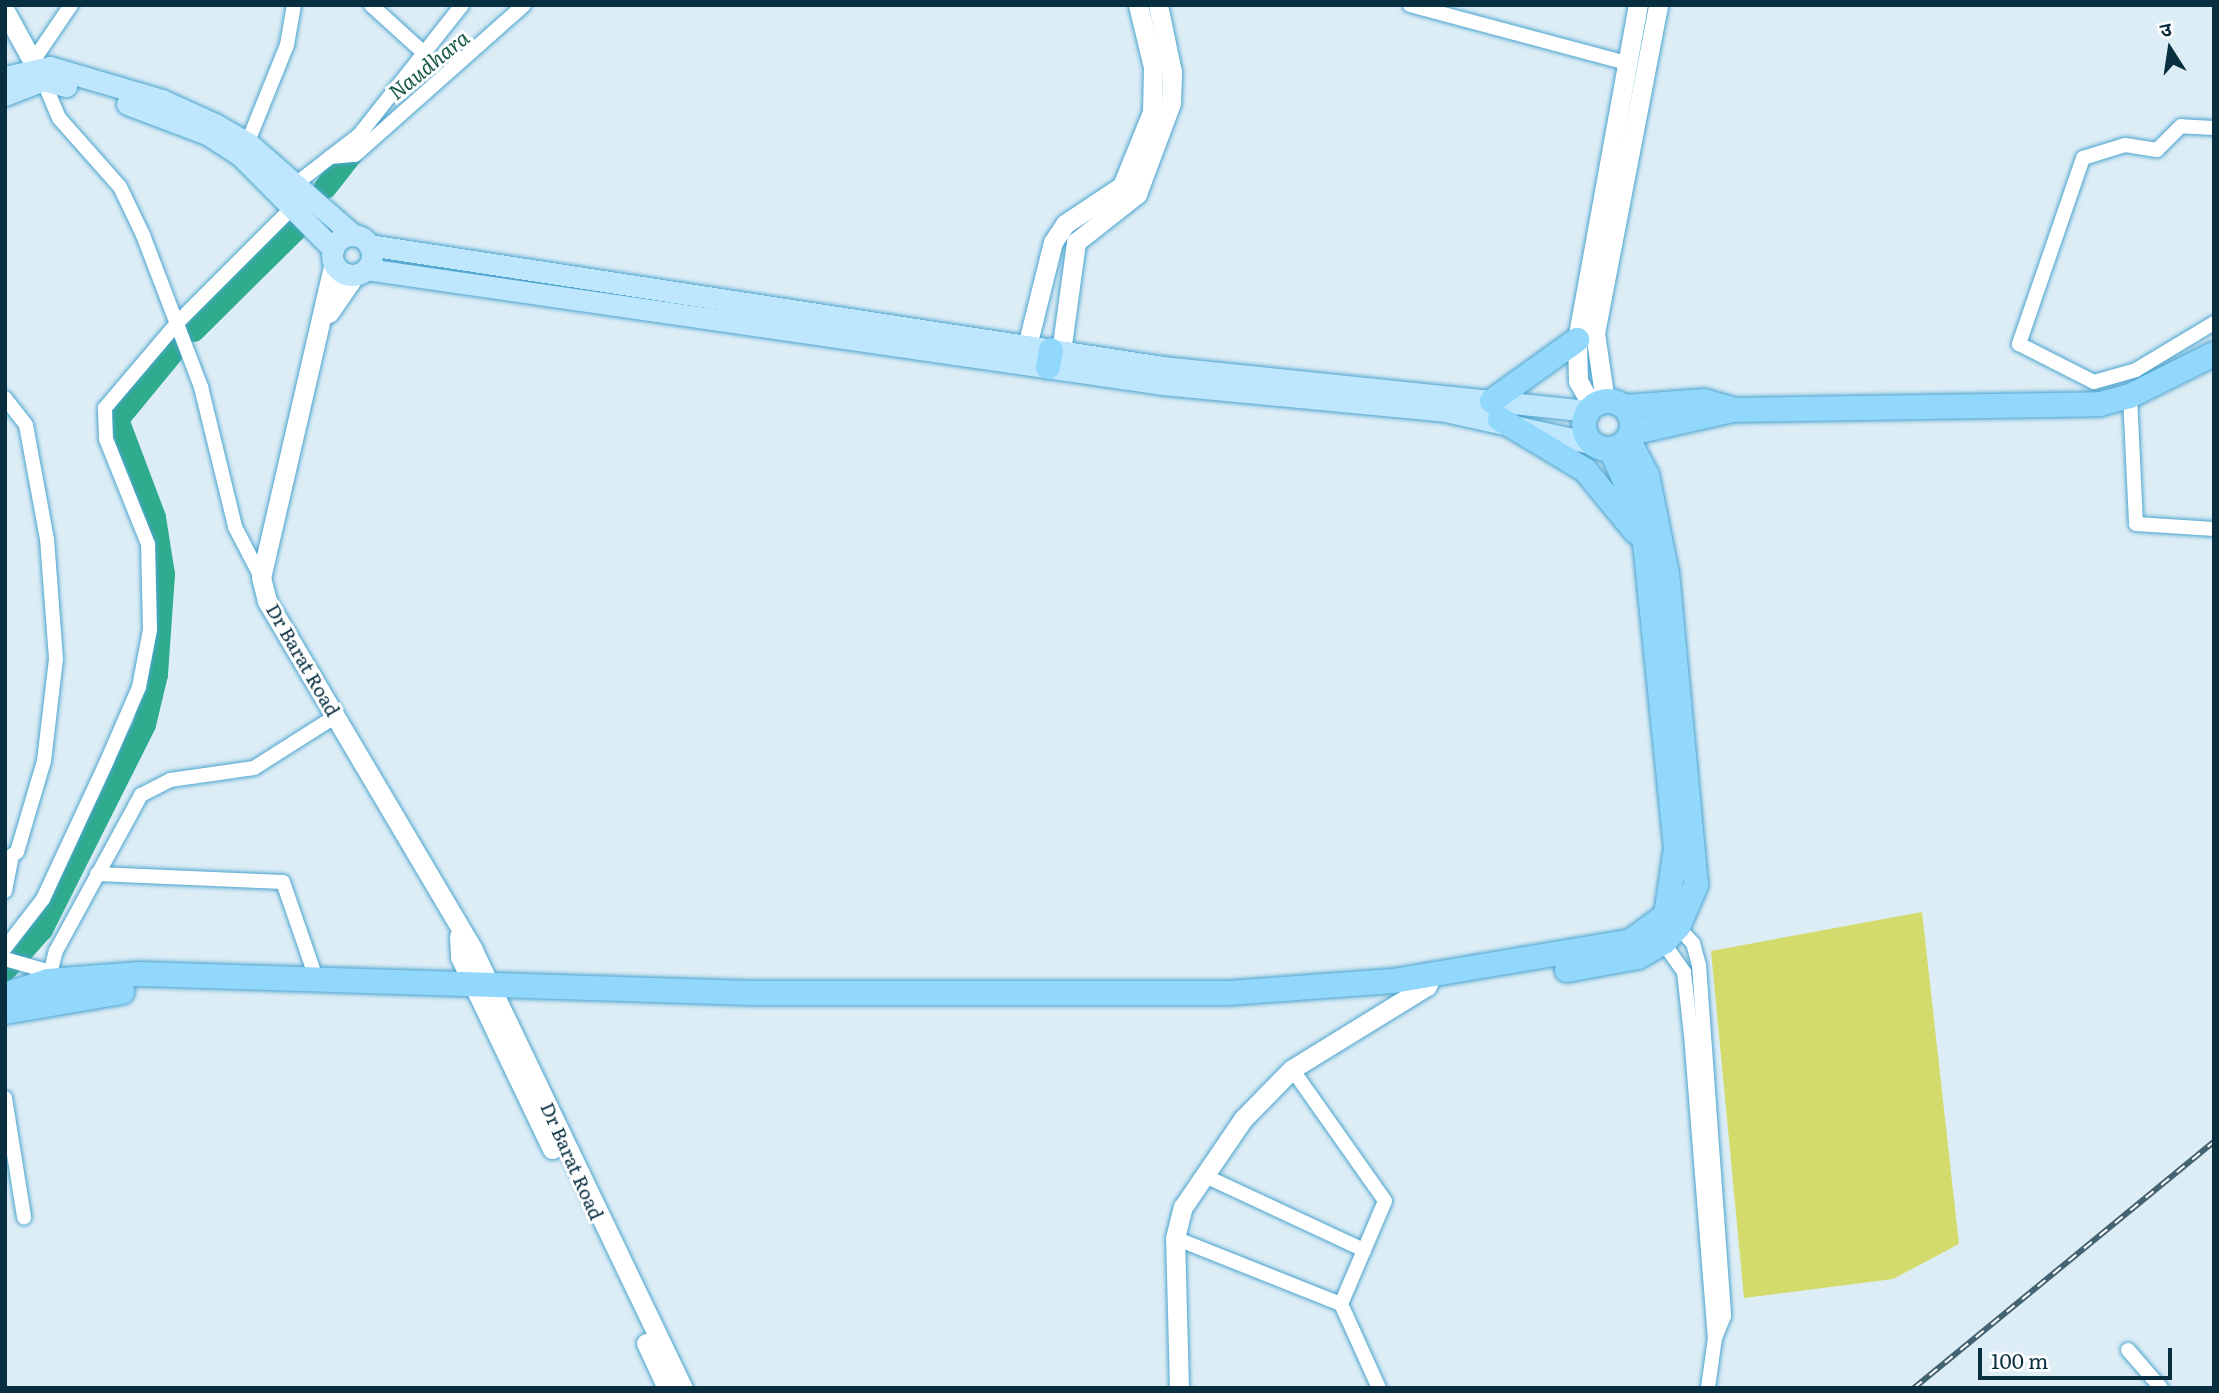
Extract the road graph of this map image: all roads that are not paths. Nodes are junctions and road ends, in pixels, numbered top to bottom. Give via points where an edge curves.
1 (71, 5) edge
2 (294, 5) edge
3 (371, 5) edge
4 (462, 5) edge
5 (524, 5) edge
6 (1138, 5) edge
7 (1158, 5) edge
8 (1410, 5) edge
9 (1638, 5) edge
10 (1658, 5) edge
11 (5, 12) edge
12 (424, 53) junction
13 (1628, 63) junction
14 (39, 68) junction
15 (5, 77) edge
16 (5, 95) edge
17 (2214, 128) edge
18 (244, 150) junction
19 (330, 157) junction
20 (294, 196) junction
21 (361, 240) junction
22 (333, 256) junction
23 (361, 272) junction
24 (325, 319) junction
25 (178, 322) junction
26 (2214, 323) edge
27 (1577, 340) junction
28 (1047, 354) junction
29 (2214, 354) edge
30 (2130, 396) junction
31 (5, 398) edge
32 (1602, 406) junction
33 (1496, 410) junction
34 (1733, 410) junction
35 (1615, 441) junction
36 (2214, 529) edge
37 (1645, 544) junction
38 (261, 577) junction
39 (336, 716) junction
40 (8, 860) edge
41 (97, 874) junction
42 (5, 891) edge
43 (1666, 928) junction
44 (5, 948) edge
45 (5, 958) edge
46 (316, 975) junction
47 (1430, 979) junction
48 (373, 981) junction
49 (47, 985) junction
50 (482, 988) junction
51 (5, 995) edge
52 (5, 1012) edge
53 (1292, 1069) junction
54 (5, 1098) edge
55 (1203, 1175) junction
56 (24, 1217) dead end
57 (1175, 1238) junction
58 (1364, 1250) junction
59 (1341, 1304) junction
60 (1715, 1338) junction
61 (2128, 1350) dead end
62 (667, 1388) edge
63 (683, 1388) edge
64 (1179, 1388) edge
65 (1379, 1388) edge
66 (1708, 1388) edge
67 (2161, 1388) edge

1 - 14 street
2 - 18 street via 287,45
3 - 12 street
4 - 12 street
5 - 19 street via 355,155
6 - 28 street via 1153,67 1152,112 1122,186 1065,224 1053,242
7 - 28 street via 1171,103 1137,194 1076,242
8 - 13 street
9 - 13 street
10 - 32 street via 1595,333
11 - 14 street
12 - 19 street via 359,135
13 - 27 street
14 - 15 main road
14 - 16 main road
14 - 18 main road
14 - 25 street via 74,140 120,187
17 - 26 street via 2181,126 2157,150 2125,145 2083,158 2019,344 2094,382 2136,370
18 - 20 main road
19 - 20 street
20 - 21 main road
20 - 22 main road
20 - 25 street
21 - 22 main road
21 - 23 main road
21 - 28 main road
22 - 23 main road
22 - 24 street
23 - 24 street
23 - 28 main road
24 - 38 street
25 - 38 street via 201,387 235,527
25 - 44 street via 113,395 102,422 148,544 150,630 139,687 43,899
27 - 32 street via 1578,381
27 - 33 highway
28 - 33 main road
29 - 30 highway
30 - 34 highway via 2071,405
30 - 36 street via 2136,524
31 - 40 street via 26,425 47,539 56,659 44,761
32 - 33 main road
32 - 34 highway via 1704,401
32 - 35 highway
32 - 35 highway via 1583,425
33 - 35 main road
33 - 37 highway via 1585,470
34 - 35 highway
35 - 37 highway
35 - 43 highway via 1656,506 1694,832 1696,885
37 - 43 highway via 1676,848
38 - 39 street, Dr Barat Road via 267,601
39 - 41 street via 254,768 154,784 141,795
39 - 50 street, Dr Barat Road via 459,936 460,957
40 - 42 street
41 - 46 street via 283,882
41 - 49 street
43 - 47 highway via 1595,949
43 - 60 street via 1684,972
43 - 60 street via 1693,943 1699,965 1724,1316
45 - 49 street
46 - 48 highway
46 - 49 highway via 140,974
47 - 50 highway via 1229,993
47 - 53 street
48 - 49 highway
48 - 50 highway
49 - 51 highway
49 - 52 highway
50 - 62 street, Dr Barat Road
50 - 63 street, Dr Barat Road
53 - 55 street via 1243,1119
53 - 58 street via 1385,1201
54 - 56 street
55 - 57 street
55 - 58 street
57 - 59 street
57 - 64 street
58 - 59 street
59 - 65 street
60 - 66 street
61 - 67 street

